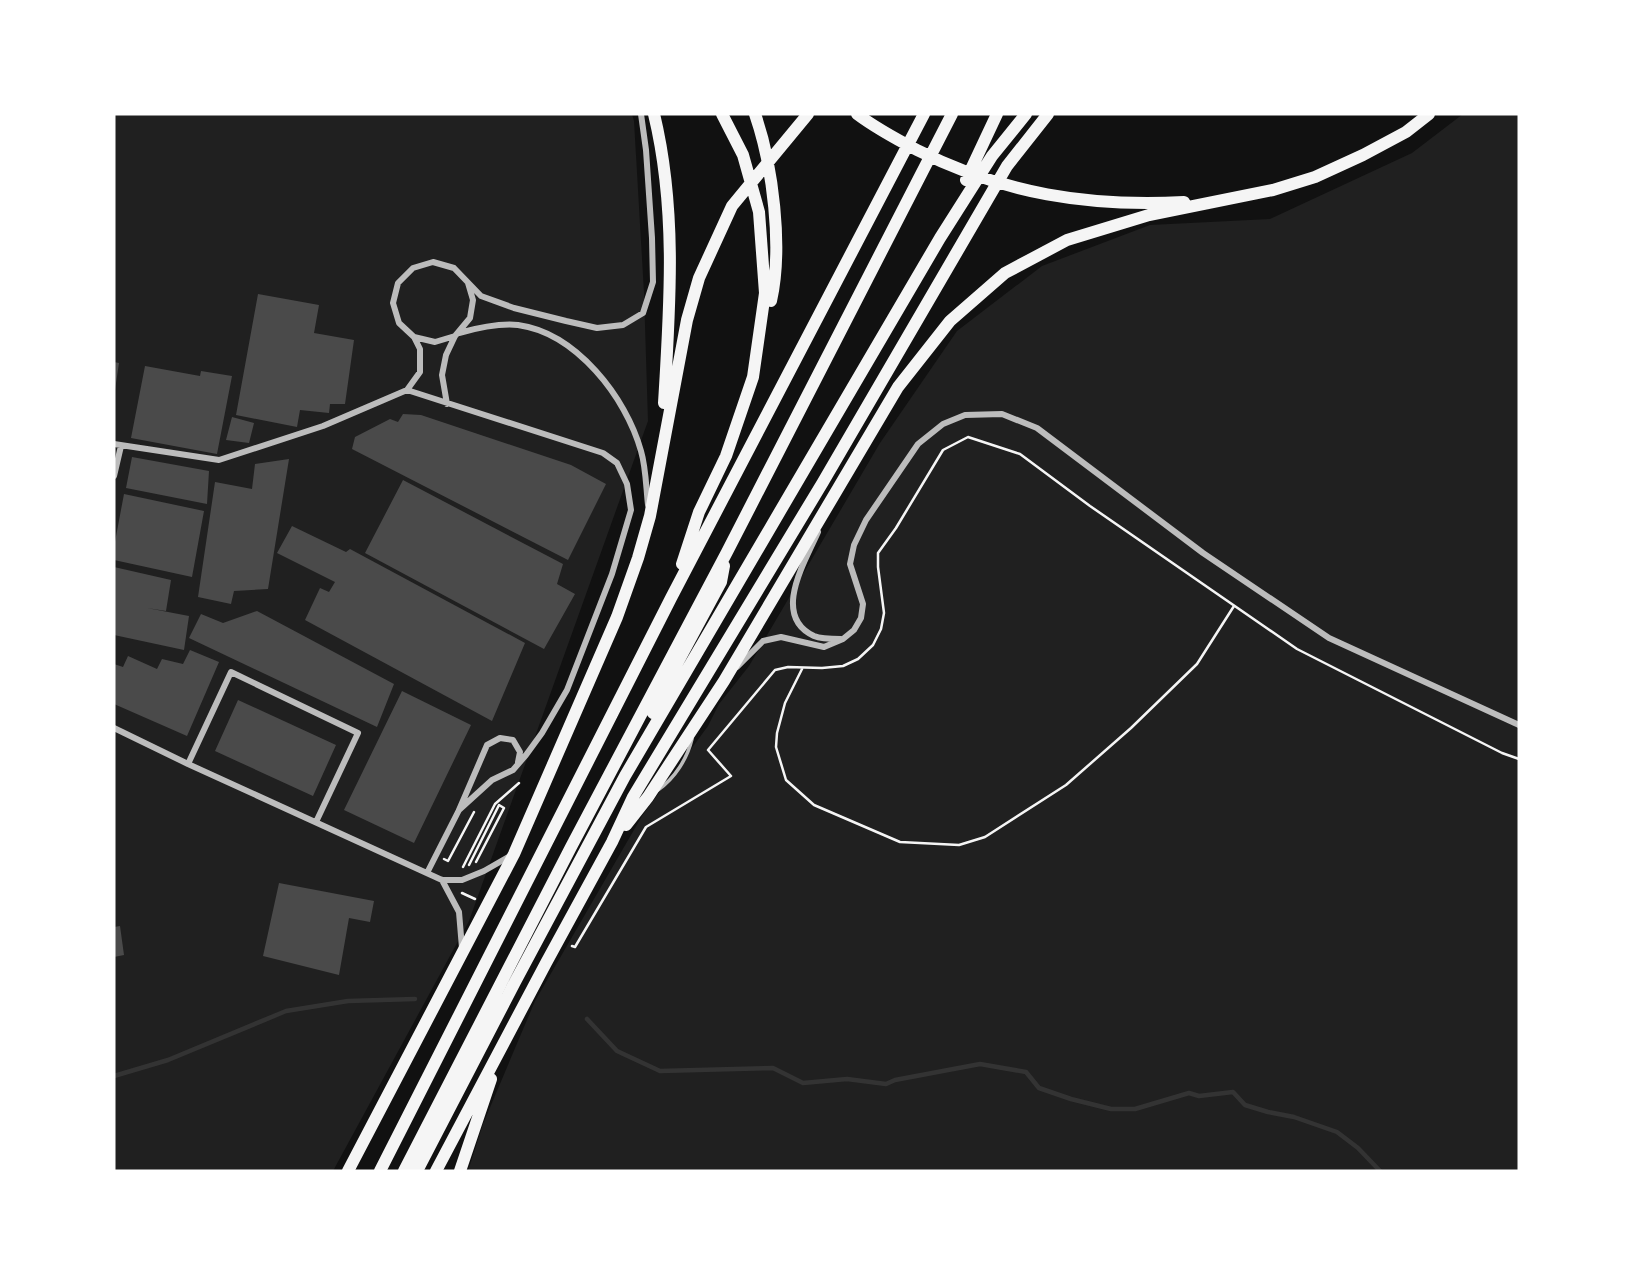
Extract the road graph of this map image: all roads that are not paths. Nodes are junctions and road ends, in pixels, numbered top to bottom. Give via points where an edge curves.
1 (641, 114) edge
2 (654, 114) edge
3 (722, 114) edge
4 (755, 114) edge
5 (808, 114) edge
6 (857, 114) edge
7 (924, 114) edge
8 (952, 114) edge
9 (996, 114) edge
10 (1026, 114) edge
11 (1048, 114) edge
12 (1429, 114) edge
13 (1229, 199) junction
14 (940, 237) junction
15 (468, 283) junction
16 (457, 334) junction
17 (414, 337) junction
18 (753, 377) junction
19 (407, 390) junction
20 (447, 404) junction
21 (117, 445) edge
22 (662, 448) junction
23 (114, 476) edge
24 (837, 487) junction
25 (650, 516) junction
26 (727, 552) junction
27 (671, 598) junction
28 (843, 639) junction
29 (724, 681) junction
30 (1519, 725) edge
31 (114, 727) edge
32 (188, 764) junction
33 (517, 764) junction
34 (625, 776) junction
35 (459, 810) junction
36 (316, 822) junction
37 (612, 842) junction
38 (514, 854) junction
39 (428, 873) junction
40 (442, 880) junction
41 (462, 952) junction
42 (503, 1042) junction
43 (348, 1171) edge
44 (380, 1171) edge
45 (404, 1171) edge
46 (417, 1171) edge
47 (436, 1171) edge
48 (460, 1171) edge

1 - 15 street via 653,282 643,313 623,325 597,328 514,308 481,296
2 - 22 highway via 668,206 671,275
3 - 18 highway via 743,155 759,212 765,293
4 - 18 highway via 773,194 777,255
5 - 22 highway via 733,206 699,278
6 - 13 highway via 946,164 1031,192 1106,203
7 - 27 highway
8 - 26 highway
9 - 14 highway
10 - 14 highway via 992,156
11 - 37 highway via 1007,166 633,797
12 - 13 highway via 1406,132 1315,177
13 - 24 highway via 1149,215 1068,240 1005,272 950,321 915,365
14 - 34 highway
15 - 16 street via 473,300 470,318
15 - 17 street via 454,268 433,262 413,268 398,283 393,303 399,323
16 - 17 street via 435,342
16 - 20 street via 442,375
16 - 25 street via 479,327 517,325 544,332 577,352 612,390 631,421 642,452
17 - 19 street via 420,349 420,372
18 - 27 highway via 726,456 699,512
19 - 20 street
19 - 21 street via 323,426 219,460
20 - 33 street via 603,453 617,463 626,484 631,510 612,574 567,690
21 - 23 street
22 - 25 highway
24 - 28 street via 794,589 792,607 798,626 815,637
24 - 29 highway
25 - 38 highway via 617,617
26 - 34 highway via 721,582 673,671
26 - 45 highway
27 - 44 highway
28 - 29 street via 824,647 782,637 763,641
28 - 30 street via 861,618 863,604 850,564 854,545 918,444 943,424 965,415 1002,414 1037,428 1203,553 1329,638
29 - 37 highway via 648,797
31 - 32 street
32 - 36 street
32 - 36 street via 231,672 358,733
33 - 35 street
33 - 35 street via 520,752 513,740 500,738 486,745
34 - 46 highway
35 - 39 street
36 - 39 street
37 - 42 highway
38 - 40 street via 462,880
38 - 41 highway
39 - 40 street
40 - 41 street via 459,912
41 - 43 highway
42 - 47 highway
42 - 48 highway

